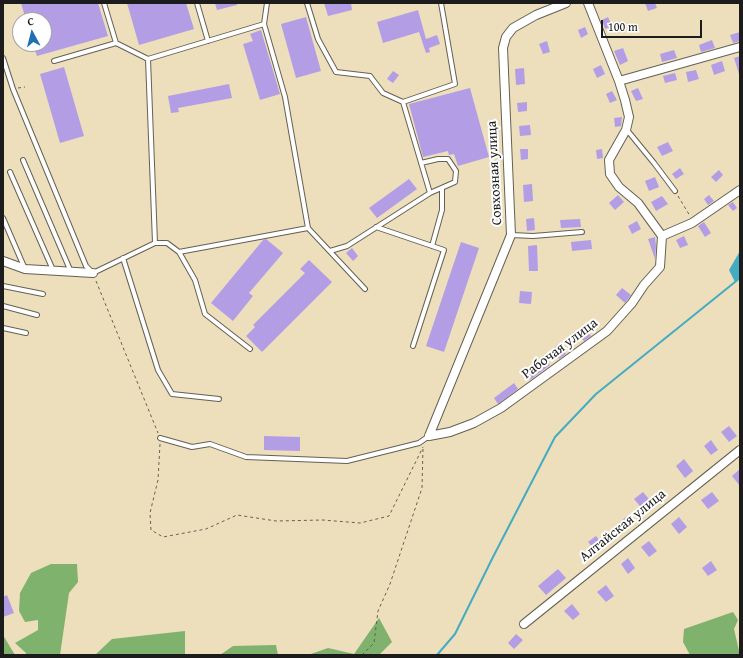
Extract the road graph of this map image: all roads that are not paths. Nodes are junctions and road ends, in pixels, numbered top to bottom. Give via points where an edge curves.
1 (104, 3) edge
2 (197, 3) edge
3 (267, 3) edge
4 (307, 3) edge
5 (441, 3) edge
6 (566, 3) edge
7 (588, 3) edge
8 (264, 24) junction
9 (208, 41) junction
10 (116, 43) junction
11 (740, 47) edge
12 (3, 58) edge
13 (148, 59) junction
14 (54, 61) dead end
15 (619, 81) junction
16 (403, 102) junction
17 (626, 130) junction
18 (23, 160) dead end
19 (421, 163) junction
20 (10, 172) dead end
21 (442, 189) junction
22 (740, 190) edge
23 (675, 191) road end
24 (430, 193) junction
25 (3, 218) edge
26 (376, 227) junction
27 (308, 228) junction
28 (582, 232) dead end
29 (511, 235) junction
30 (662, 236) junction
31 (155, 243) junction
32 (432, 246) junction
33 (179, 252) junction
34 (330, 252) junction
35 (123, 258) junction
36 (3, 261) edge
37 (25, 269) junction
38 (54, 271) junction
39 (71, 272) junction
40 (93, 273) junction
41 (3, 286) edge
42 (365, 289) dead end
43 (43, 294) dead end
44 (3, 306) edge
45 (37, 315) dead end
46 (3, 328) edge
47 (26, 334) dead end
48 (413, 346) dead end
49 (250, 349) dead end
50 (219, 399) dead end
51 (428, 436) junction
52 (160, 438) road end
53 (740, 450) edge
54 (524, 624) dead end

1 - 10 lane
2 - 9 lane
3 - 8 lane
4 - 16 lane via 318,39 336,72 370,76 383,93
5 - 16 lane via 454,84
6 - 29 street, Совхозная улица via 513,28 506,37 503,48
7 - 15 street
8 - 9 lane
8 - 27 lane via 285,97
9 - 13 lane
10 - 13 lane
10 - 14 lane
11 - 15 street
12 - 40 lane via 13,89 86,266
13 - 31 lane
15 - 17 street via 629,117
16 - 19 lane
17 - 23 lane
17 - 30 street via 609,160 610,174 619,187 638,203
18 - 39 lane
19 - 21 lane via 438,159 448,160 456,171 455,182
19 - 24 lane
20 - 38 lane
21 - 24 lane
21 - 32 lane via 442,210
22 - 30 street via 694,222
24 - 26 lane
25 - 37 lane
26 - 32 lane
26 - 34 lane via 347,246
27 - 33 lane
27 - 34 lane
28 - 29 lane
29 - 51 street, Совхозная улица
30 - 51 street, Рабочая улица via 660,266 608,330 501,408 474,423 450,432
31 - 33 lane via 166,243
31 - 35 lane
32 - 48 lane via 444,250
33 - 49 lane via 195,280 205,314
34 - 42 lane
35 - 40 lane
35 - 50 lane via 158,370 172,394
36 - 37 street
37 - 38 street
38 - 39 street
39 - 40 street
41 - 43 lane
44 - 45 lane
46 - 47 lane
51 - 52 lane via 419,443 346,461 246,458 210,444 192,447
53 - 54 street, Алтайская улица

